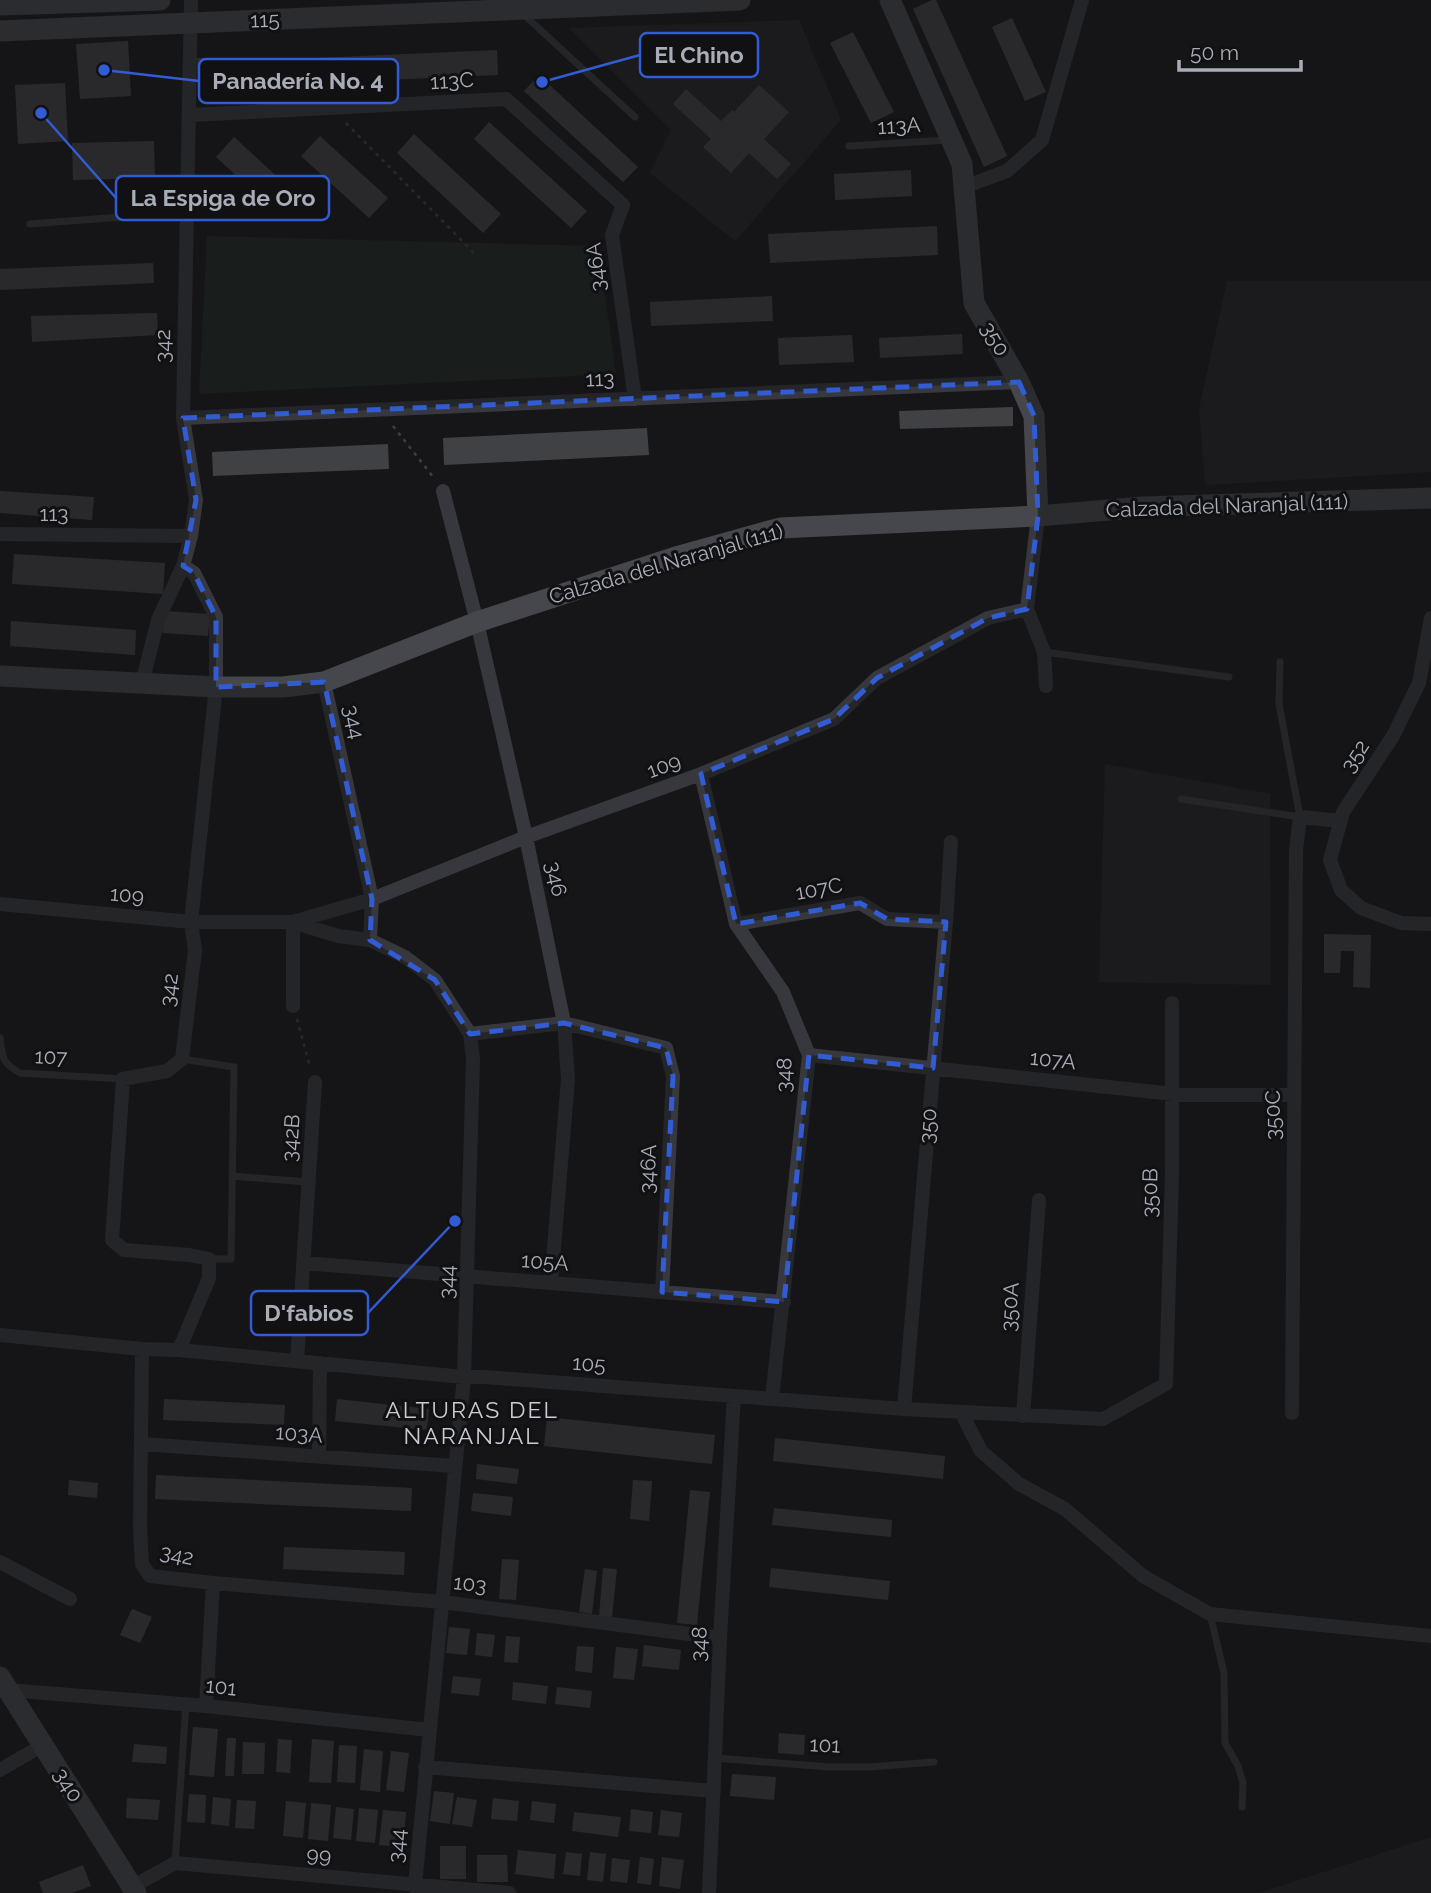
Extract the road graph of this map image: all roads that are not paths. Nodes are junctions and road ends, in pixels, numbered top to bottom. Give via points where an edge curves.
1 (160, 0) edge
2 (191, 0) edge
3 (740, 0) edge
4 (890, 0) edge
5 (1082, 0) edge
6 (652, 2) edge
7 (0, 5) edge
8 (519, 10) junction
9 (192, 23) junction
10 (0, 31) edge
11 (506, 99) joint
12 (190, 115) junction
13 (635, 117) dead end
14 (952, 140) junction
15 (849, 146) dead end
16 (964, 187) junction
17 (188, 212) junction
18 (30, 224) dead end
19 (1019, 382) junction
20 (635, 399) junction
21 (183, 418) junction
22 (443, 491) road end
23 (1431, 498) edge
24 (1038, 516) junction
25 (0, 534) edge
26 (191, 536) junction
27 (183, 566) junction
28 (1027, 608) junction
29 (1431, 618) edge
30 (477, 622) junction
31 (1044, 652) junction
32 (1280, 662) dead end
33 (0, 676) edge
34 (1229, 677) dead end
35 (324, 682) junction
36 (142, 683) junction
37 (1046, 686) dead end
38 (216, 687) junction
39 (701, 775) junction
40 (1181, 799) dead end
41 (1300, 817) junction
42 (1341, 821) junction
43 (526, 837) junction
44 (951, 842) dead end
45 (372, 899) junction
46 (0, 904) edge
47 (191, 922) junction
48 (293, 922) junction
49 (946, 922) junction
50 (736, 924) junction
51 (1431, 925) edge
52 (370, 940) junction
53 (1172, 1003) dead end
54 (293, 1006) road end
55 (564, 1023) junction
56 (470, 1034) junction
57 (0, 1038) edge
58 (808, 1055) junction
59 (182, 1059) junction
60 (933, 1068) junction
61 (123, 1079) junction
62 (315, 1082) road end
63 (1171, 1094) junction
64 (1294, 1095) junction
65 (232, 1176) junction
66 (309, 1182) junction
67 (1039, 1200) dead end
68 (209, 1259) junction
69 (304, 1263) junction
70 (468, 1278) junction
71 (551, 1283) junction
72 (662, 1292) junction
73 (783, 1302) junction
74 (0, 1335) edge
75 (142, 1349) junction
76 (179, 1350) junction
77 (297, 1360) junction
78 (320, 1363) junction
79 (464, 1377) junction
80 (1166, 1384) joint
81 (734, 1396) junction
82 (772, 1399) junction
83 (904, 1409) junction
84 (961, 1412) junction
85 (1292, 1413) dead end
86 (1023, 1416) junction
87 (141, 1444) junction
88 (319, 1456) junction
89 (454, 1465) junction
90 (0, 1562) edge
91 (213, 1583) junction
92 (70, 1599) dead end
93 (442, 1602) junction
94 (1210, 1614) junction
95 (1431, 1636) edge
96 (720, 1638) junction
97 (4, 1684) edge
98 (186, 1704) junction
99 (206, 1706) junction
100 (429, 1730) junction
101 (43, 1745) junction
102 (715, 1758) junction
103 (934, 1762) dead end
104 (425, 1767) junction
105 (0, 1770) edge
106 (714, 1791) junction
107 (1242, 1807) dead end
108 (175, 1863) junction
109 (416, 1889) edge
110 (134, 1890) edge
111 (509, 1893) edge
112 (709, 1893) edge

1 - 7 street
2 - 9 street, 342
3 - 6 street, 115
4 - 14 street, 350
5 - 16 street via 1042,140 1007,171
6 - 8 street, 115
8 - 9 street, 115
8 - 13 lane
9 - 10 street, 115
9 - 12 street, 342
11 - 12 street, 113C
11 - 20 street, 346A via 623,205 612,235
12 - 17 street, 342
14 - 15 lane, 113A
14 - 16 street, 350 via 962,164
16 - 19 street, 350 via 974,303
17 - 18 lane
17 - 21 street, 342
19 - 20 street, 113
19 - 24 street, 350 via 1034,416
20 - 21 street, 113
21 - 26 street, 342 via 196,500
22 - 30 street, 346
23 - 24 street, Calzada del Naranjal (111) via 1143,507
24 - 28 street, 350
24 - 30 street, Calzada del Naranjal (111) via 780,528
25 - 26 street, 113
26 - 27 street, 342
27 - 36 street, 342 via 158,620
27 - 38 street, 342 via 194,573 216,617
28 - 31 street, 350
28 - 39 street, 109 via 988,618 877,678 834,719
29 - 42 street, 352 via 1419,683
30 - 35 street, Calzada del Naranjal (111)
30 - 43 street, 346
31 - 34 lane
31 - 37 street, 350
32 - 41 lane via 1279,704
33 - 36 street, Calzada del Naranjal (111)
35 - 38 street, Calzada del Naranjal (111)
35 - 45 street, 344
36 - 38 street, Calzada del Naranjal (111)
38 - 47 street, 342
39 - 43 street, 109
39 - 50 street, 348
40 - 41 lane
41 - 42 street
41 - 64 street, 350C
42 - 51 street, 352 via 1330,860 1341,890 1361,908 1401,922
43 - 45 street, 109
43 - 55 street, 346
44 - 49 street, 350
45 - 48 street, 109
45 - 52 street, 344
46 - 47 street, 109
47 - 48 street, 109
47 - 59 street, 342 via 195,950
48 - 52 street, 109
48 - 54 street
49 - 50 street, 107C via 887,919 860,903
49 - 60 street, 350
50 - 58 street, 348 via 783,992
52 - 56 street, 344 via 405,957 435,980
53 - 63 street, 350B
55 - 56 street
55 - 71 street, 346 via 568,1079
55 - 72 street, 346A via 666,1048 673,1076
56 - 70 street, 344
57 - 61 lane, 107 via 2,1056 20,1073
58 - 60 street, 107A
58 - 73 street, 348
59 - 61 street via 167,1071
59 - 65 lane via 234,1067
60 - 63 street, 107A
60 - 83 street, 350
61 - 68 street via 112,1240 124,1250
62 - 66 street, 342B
63 - 64 street, 107A
63 - 80 street, 350B
64 - 85 street, 350C
65 - 66 lane
65 - 68 lane via 231,1259
66 - 69 street, 342B
67 - 86 street, 350A
68 - 76 street via 209,1278
69 - 70 street, 105A
69 - 77 street, 342B
70 - 71 street, 105A
70 - 79 street, 344
71 - 72 street, 105A
72 - 73 street, 105A
73 - 82 street, 348
74 - 75 street, 105
75 - 76 street, 105
75 - 87 street, 342
76 - 77 street, 105
77 - 78 street, 105
78 - 79 street, 105
78 - 88 street
79 - 81 street, 105
79 - 89 street, 344
80 - 86 street, 105 via 1103,1419
81 - 82 street, 105
81 - 96 street, 348
82 - 83 street, 105
83 - 84 street, 105
84 - 86 street, 105
84 - 94 street via 981,1451 1019,1484 1065,1509 1143,1576
87 - 88 street, 103A
87 - 91 street, 342 via 142,1564 150,1576
88 - 89 street, 103A
89 - 93 street, 344
90 - 92 street
91 - 93 street, 103
91 - 99 street, 342
93 - 96 street, 103
93 - 100 street, 344
94 - 95 street
94 - 107 lane via 1224,1673 1226,1743 1243,1783
96 - 102 street, 348
97 - 98 street, 101
97 - 101 street, 340
98 - 99 street, 101
98 - 108 lane
99 - 100 street, 101
100 - 104 street, 344
101 - 105 street
101 - 110 street, 340
102 - 103 lane, 101 via 829,1767
102 - 106 street, 348
104 - 106 street
104 - 109 street, 344
106 - 112 street, 348
108 - 109 street, 99
108 - 110 street
109 - 111 street, 99

